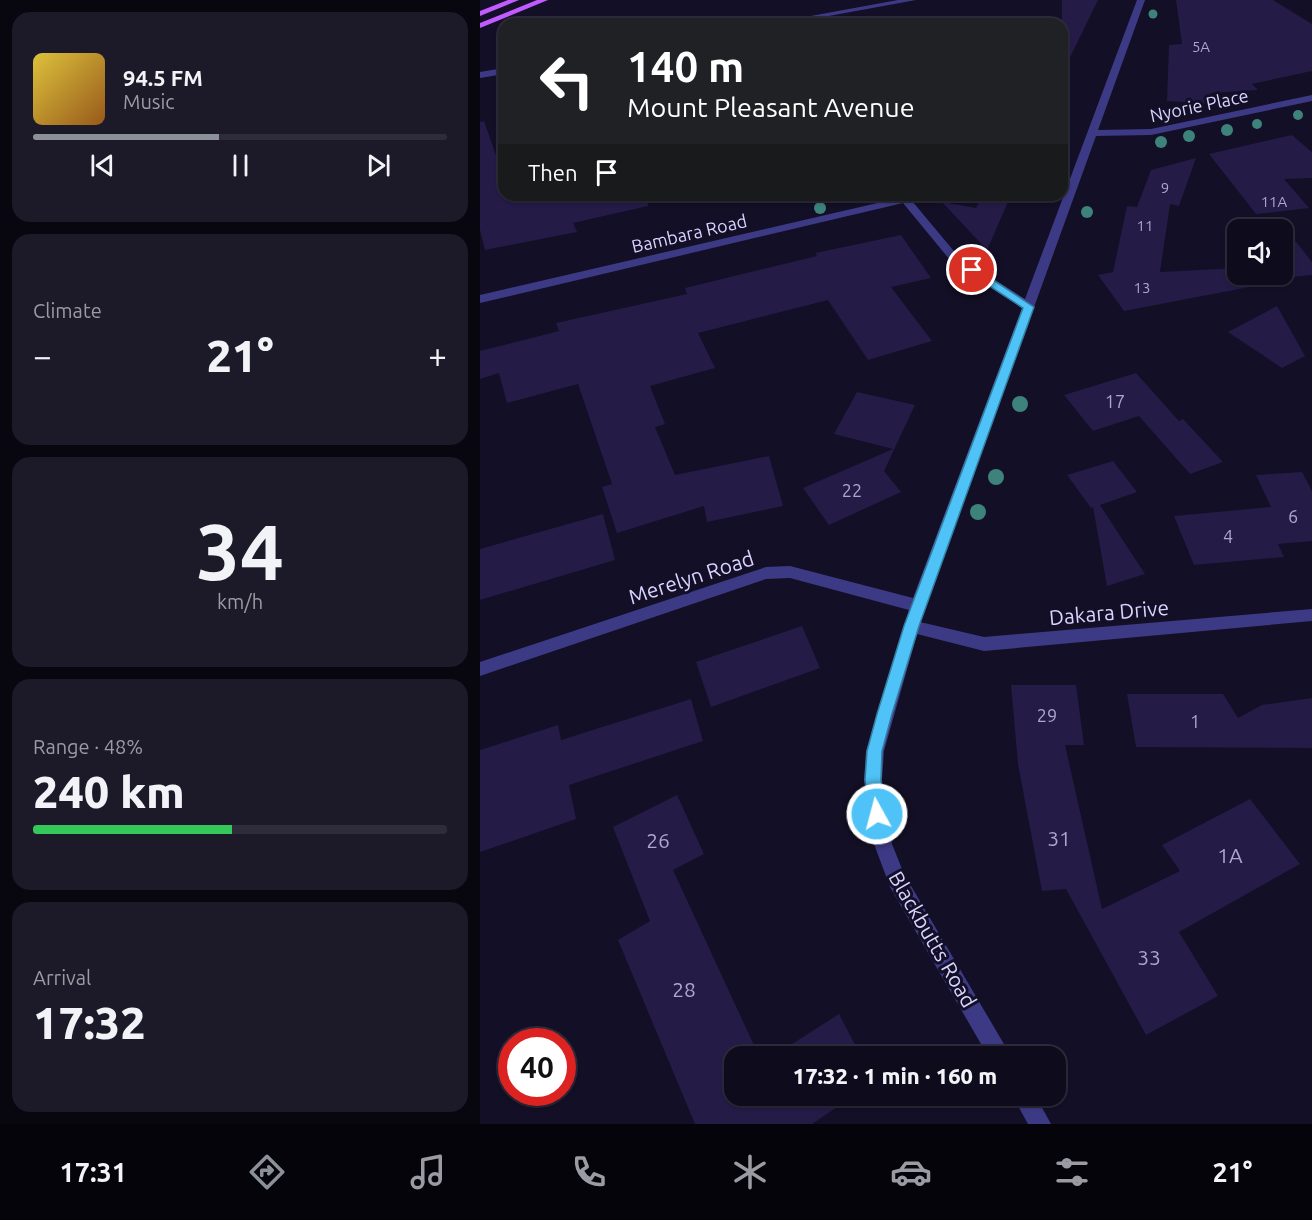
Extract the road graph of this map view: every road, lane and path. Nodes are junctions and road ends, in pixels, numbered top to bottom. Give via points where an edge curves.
1 (515, 0) edge
2 (544, 0) edge
3 (912, 0) edge
4 (1141, 0) edge
5 (480, 14) edge
6 (500, 18) edge
7 (806, 18) edge
8 (498, 19) edge
9 (480, 26) edge
10 (498, 72) edge
11 (480, 75) edge
12 (1312, 98) edge
13 (1092, 133) junction
14 (1068, 199) edge
15 (888, 201) edge
16 (907, 201) edge
17 (1067, 201) edge
18 (480, 300) edge
19 (1029, 307) junction
20 (919, 606) junction
21 (1312, 615) edge
22 (911, 626) junction
23 (480, 669) edge
24 (994, 1046) edge
25 (1029, 1106) edge
26 (1040, 1124) edge

1 - 5 main road
2 - 6 main road
3 - 7 street
4 - 13 street, Blackbutts Road
8 - 9 main road
10 - 11 street
12 - 13 street, Nyorie Place via 1151,132
13 - 14 street, Blackbutts Road
15 - 18 street, Bambara Road
16 - 19 street via 954,258
17 - 19 street, Blackbutts Road
19 - 20 street, Blackbutts Road
20 - 22 street, Blackbutts Road
20 - 23 street, Merelyn Road via 790,572 766,573
21 - 22 street, Dakara Drive via 984,644
22 - 24 street, Blackbutts Road via 874,751 873,780 883,844 922,928
25 - 26 street

